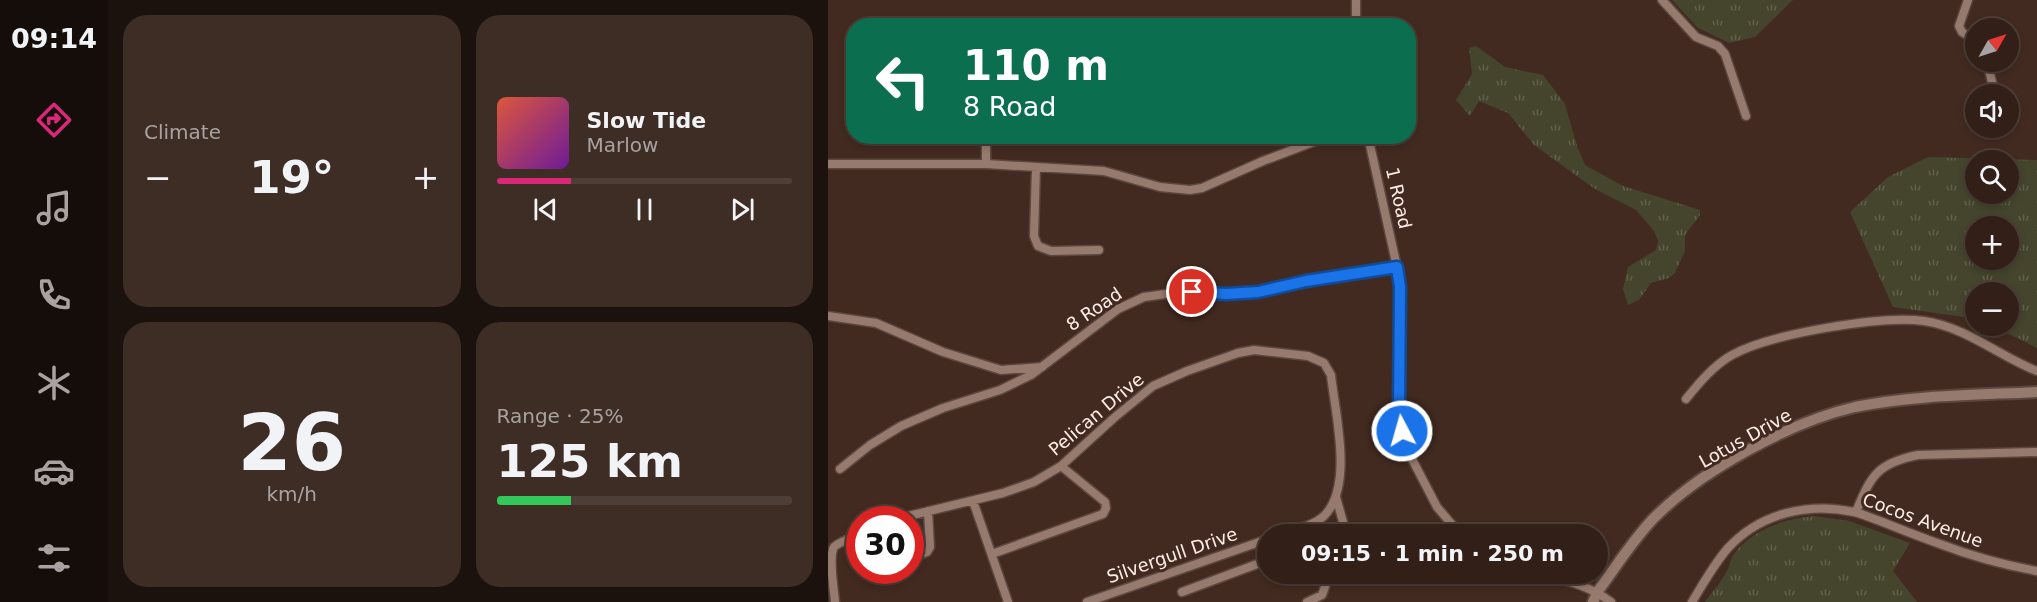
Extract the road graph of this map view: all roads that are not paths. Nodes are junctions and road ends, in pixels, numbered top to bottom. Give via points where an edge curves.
1 (1356, 0) edge
2 (1662, 0) edge
3 (1968, 0) edge
4 (1356, 18) edge
5 (1965, 34) edge
6 (1746, 116) dead end
7 (986, 144) edge
8 (1308, 144) edge
9 (1370, 144) edge
10 (828, 164) edge
11 (986, 164) junction
12 (1036, 168) junction
13 (1098, 250) dead end
14 (1397, 267) junction
15 (828, 316) edge
16 (1042, 367) junction
17 (2037, 371) edge
18 (2037, 392) edge
19 (1686, 399) dead end
20 (2037, 452) edge
21 (1061, 466) junction
22 (840, 469) dead end
23 (1336, 497) junction
24 (972, 501) junction
25 (928, 511) junction
26 (924, 512) edge
27 (1856, 512) junction
28 (1310, 524) edge
29 (1342, 524) edge
30 (1451, 524) edge
31 (846, 540) edge
32 (1257, 543) edge
33 (924, 553) edge
34 (992, 554) junction
35 (1257, 564) edge
36 (2037, 571) edge
37 (1326, 584) edge
38 (1564, 584) edge
39 (1182, 592) dead end
40 (1595, 597) edge
41 (835, 602) edge
42 (1008, 602) edge
43 (1087, 602) edge
44 (1307, 602) edge
45 (1611, 602) edge
46 (1692, 602) edge

1 - 4 street
2 - 6 street via 1696,37 1718,46 1725,54
3 - 5 street via 1959,26
7 - 11 street
8 - 12 street via 1190,190 1160,187 1104,171
9 - 14 street, 1 Road
10 - 11 street
11 - 12 street
12 - 13 street via 1034,236 1038,246 1051,251
14 - 16 street, 8 Road via 1258,292 1144,297 1118,309
14 - 30 street, 1 Road via 1402,431 1437,507
15 - 16 street via 876,323 943,352 1001,370
16 - 22 street, 8 Road via 1000,390 901,426
17 - 19 street via 1952,329 1925,321 1868,322 1748,347 1720,363
18 - 40 street, Lotus Drive via 1871,405 1824,417 1776,436 1722,466 1672,502 1642,532
20 - 27 street via 1918,455 1902,459 1887,465 1872,479
21 - 23 street, Pelican Drive via 1141,395 1166,379 1254,350 1290,352 1318,359 1331,375 1341,469
21 - 24 street, Pelican Drive via 1018,489
21 - 34 street via 1105,502 1105,512
23 - 28 street via 1318,521
23 - 29 street
24 - 25 street, Pelican Drive
24 - 34 street
25 - 26 street, Pelican Drive
25 - 33 street via 930,547
27 - 36 street, Cocos Avenue via 1986,560
27 - 46 street, Cocos Avenue via 1803,509 1764,522 1726,550
31 - 41 street via 835,545 830,553
32 - 43 street, Silvergull Drive
34 - 42 street
35 - 39 street
37 - 44 street via 1322,595
38 - 40 street
40 - 45 street

